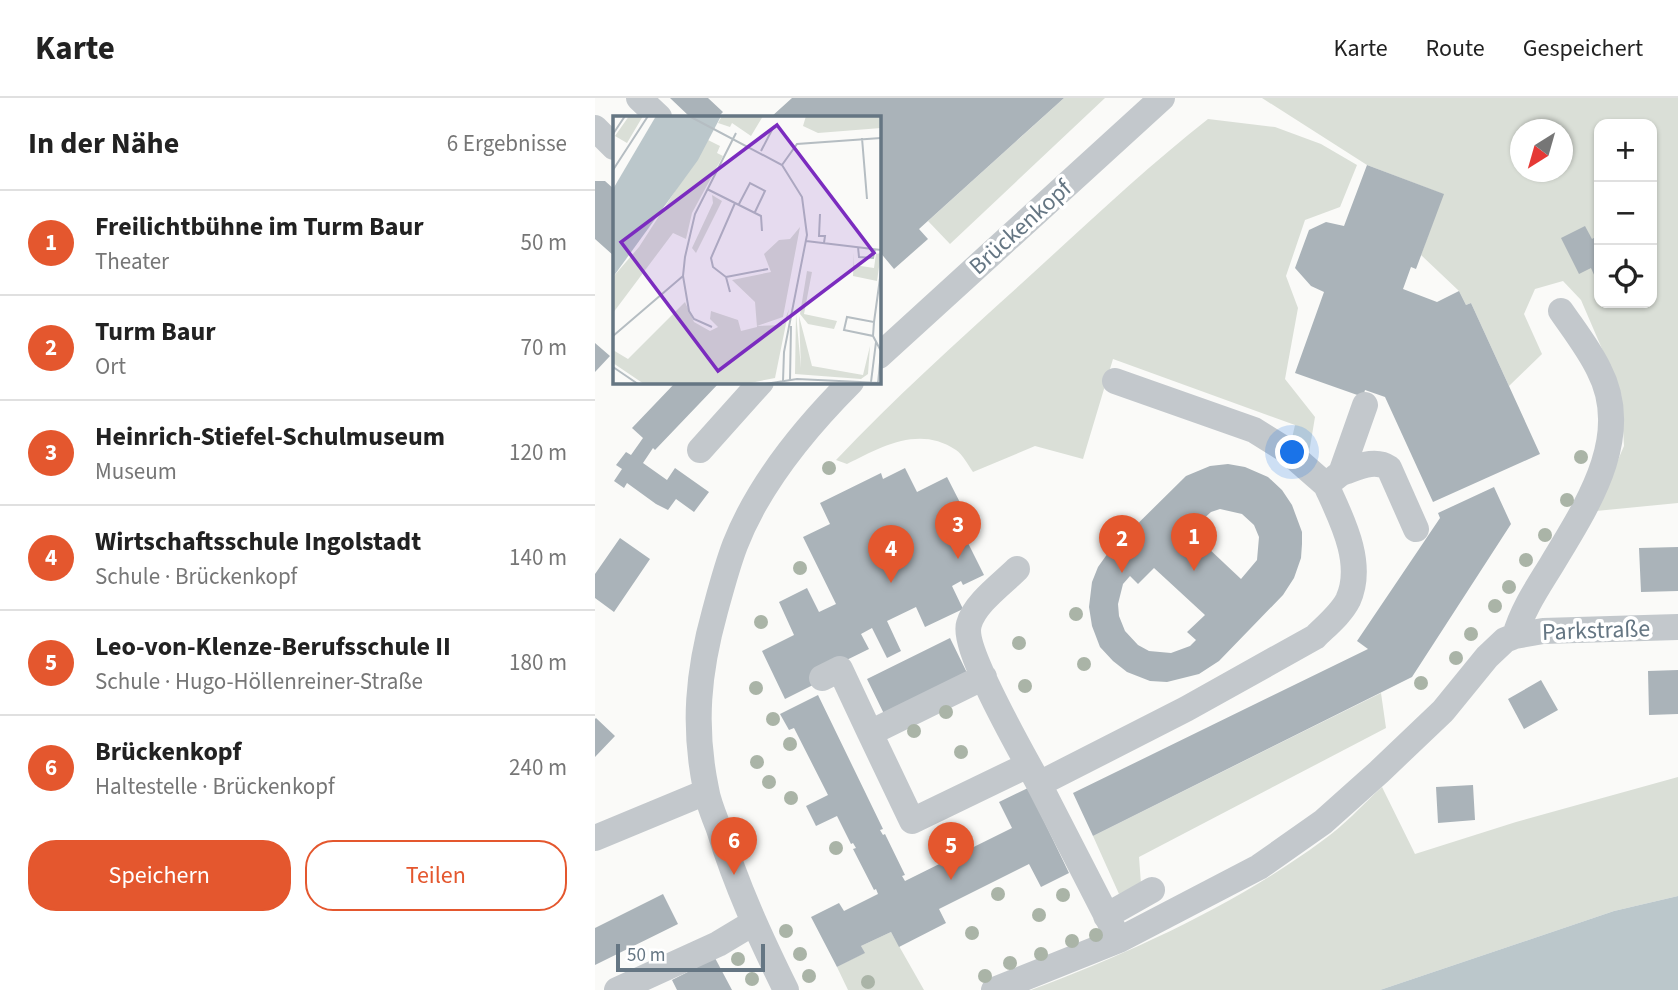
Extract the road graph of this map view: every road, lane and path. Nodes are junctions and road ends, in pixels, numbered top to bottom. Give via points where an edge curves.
1 (639, 98) edge
2 (1162, 98) edge
3 (658, 116) edge
4 (595, 128) edge
5 (613, 146) edge
6 (1561, 311) dead end
7 (880, 355) edge
8 (1115, 381) dead end
9 (760, 383) edge
10 (850, 383) edge
11 (1365, 405) dead end
12 (700, 450) dead end
13 (1334, 479) junction
14 (1416, 529) dead end
15 (1017, 569) dead end
16 (1678, 627) edge
17 (1515, 636) junction
18 (984, 677) junction
19 (822, 678) dead end
20 (870, 733) junction
21 (1033, 774) junction
22 (706, 792) junction
23 (595, 838) edge
24 (1152, 890) dead end
25 (1106, 916) junction
26 (753, 923) junction
27 (1119, 940) junction
28 (617, 990) edge
29 (786, 990) edge
30 (994, 990) edge

1 - 3 street
2 - 7 street, Brückenkopf
4 - 5 street
6 - 17 street via 1600,370 1611,404 1611,431 1592,495 1524,611
8 - 13 street via 1254,430
9 - 12 street
10 - 22 street via 808,427 772,476 736,543 710,628 698,688
11 - 13 street
13 - 14 street via 1374,463 1389,468
13 - 21 street via 1353,571 1348,600 1332,621 1315,637 1198,702
15 - 18 street via 976,610 968,626
16 - 17 street, Parkstraße
17 - 27 street via 1495,649 1443,711 1322,822 1259,867
18 - 20 street
18 - 21 street
19 - 20 street via 840,669
20 - 21 street via 912,821
21 - 25 street
22 - 23 street
22 - 26 street
24 - 25 street
25 - 27 street
26 - 28 street
26 - 29 street
27 - 30 street

